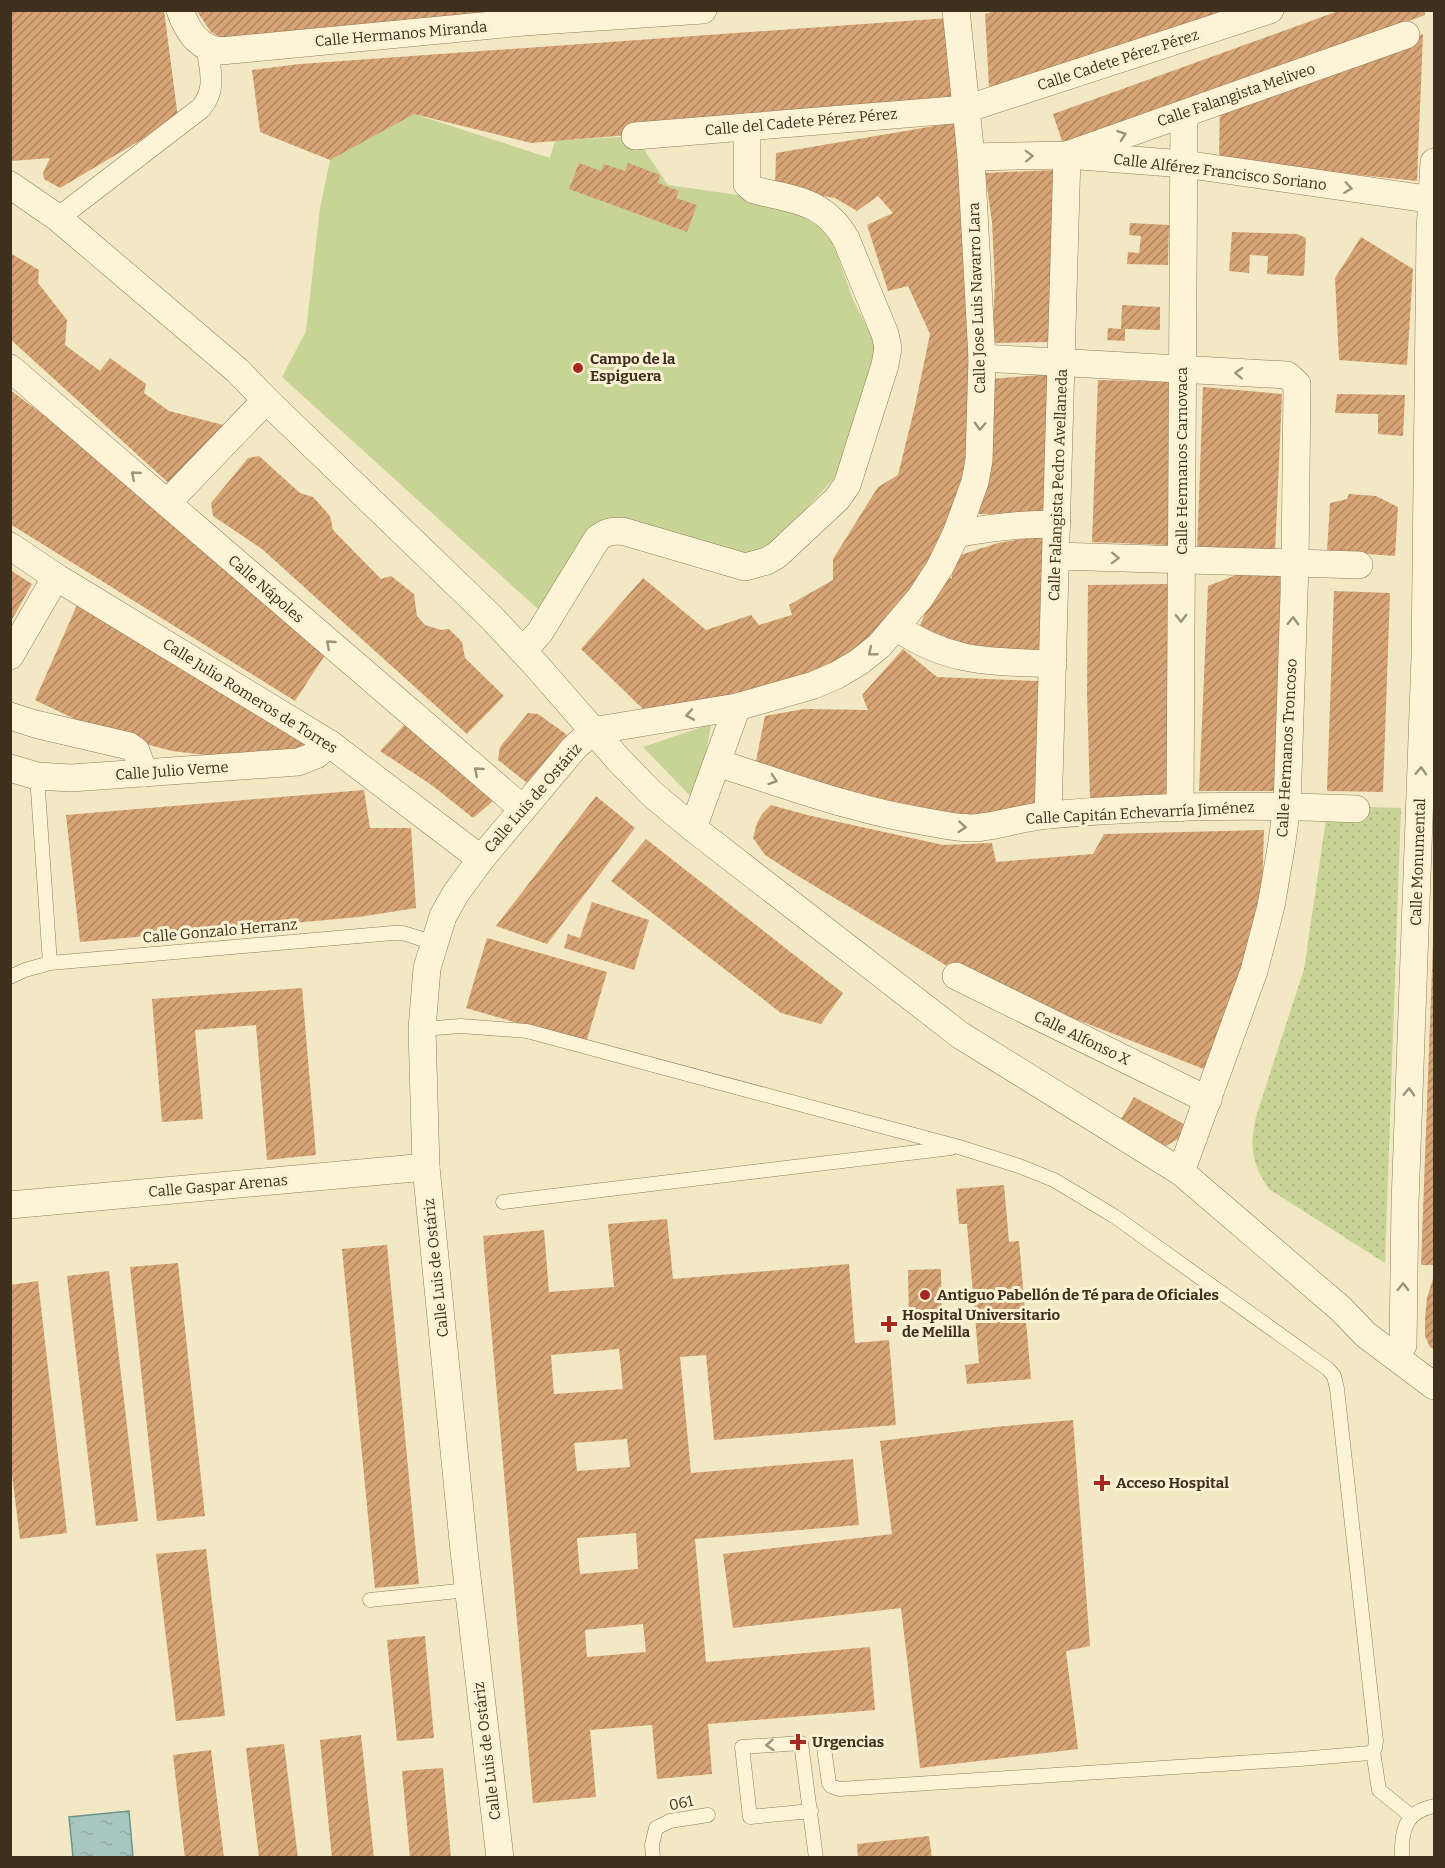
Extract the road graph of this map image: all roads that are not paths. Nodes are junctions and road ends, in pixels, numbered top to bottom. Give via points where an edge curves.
1 (180, 10) edge
2 (703, 10) edge
3 (956, 10) edge
4 (1270, 10) edge
5 (523, 16) edge
6 (1406, 35) dead end
7 (207, 48) junction
8 (966, 109) junction
9 (1184, 114) junction
10 (747, 127) junction
11 (635, 136) dead end
12 (1067, 155) junction
13 (971, 157) junction
14 (1434, 162) edge
15 (1184, 164) junction
16 (10, 184) edge
17 (1433, 200) edge
18 (58, 218) junction
19 (982, 358) junction
20 (1061, 363) junction
21 (10, 368) edge
22 (1183, 370) junction
23 (266, 400) junction
24 (167, 503) junction
25 (1057, 525) junction
26 (956, 534) junction
27 (10, 546) edge
28 (1056, 556) junction
29 (1182, 560) junction
30 (1295, 564) junction
31 (1359, 565) dead end
32 (56, 577) junction
33 (896, 627) junction
34 (523, 651) junction
35 (10, 657) edge
36 (1053, 664) junction
37 (737, 707) junction
38 (10, 716) edge
39 (592, 731) junction
40 (330, 744) junction
41 (717, 762) junction
42 (10, 768) edge
43 (144, 773) junction
44 (37, 776) junction
45 (1287, 806) junction
46 (1180, 808) junction
47 (523, 809) junction
48 (1356, 810) dead end
49 (1048, 815) junction
50 (693, 828) junction
51 (480, 859) junction
52 (434, 943) junction
53 (50, 963) junction
54 (956, 976) dead end
55 (10, 977) edge
56 (422, 1029) junction
57 (1208, 1100) junction
58 (958, 1147) junction
59 (426, 1167) junction
60 (1181, 1172) junction
61 (503, 1202) dead end
62 (10, 1205) edge
63 (1341, 1309) junction
64 (1403, 1345) junction
65 (1434, 1370) edge
66 (1434, 1386) edge
67 (468, 1590) junction
68 (370, 1600) dead end
69 (824, 1748) dead end
70 (1373, 1751) junction
71 (1434, 1806) edge
72 (811, 1811) junction
73 (708, 1815) dead end
74 (1411, 1816) junction
75 (500, 1857) edge
76 (654, 1857) edge
77 (816, 1857) edge
78 (1402, 1857) edge

1 - 7 street via 194,38
2 - 5 street, Calle Hermanos Miranda
3 - 8 street, Calle Jose Luis Navarro Lara
4 - 8 street, Calle Cadete Pérez Pérez
5 - 7 street, Calle Hermanos Miranda via 221,51
6 - 9 street, Calle Falangista Meliveo
7 - 18 street via 212,88 201,108
8 - 10 street, Calle del Cadete Pérez Pérez
8 - 13 street, Calle Jose Luis Navarro Lara
12 -> 9 street, Calle Falangista Meliveo
9 - 15 street, Calle Hermanos Carnovaca
10 - 11 street, Calle del Cadete Pérez Pérez
10 - 34 street via 747,184 754,190 809,204 837,224 885,334 885,365 847,485 777,555 745,567 622,531 604,533 540,632
13 -> 12 street, Calle Alférez Francisco Soriano
12 - 15 street, Calle Alférez Francisco Soriano
12 - 20 street, Calle Falangista Pedro Avellaneda
13 - 19 street, Calle Jose Luis Navarro Lara
14 - 17 street, Calle Monumental
15 -> 17 street, Calle Alférez Francisco Soriano
15 - 22 street, Calle Hermanos Carnovaca
16 - 18 street
64 -> 17 street, Calle Monumental via 1425,657
18 - 23 street via 238,371
19 - 20 street
19 -> 26 street, Calle Jose Luis Navarro Lara via 979,460
20 - 22 street
20 - 25 street, Calle Falangista Pedro Avellaneda
24 -> 21 street, Calle Nápoles
22 - 29 street, Calle Hermanos Carnovaca
30 -> 22 street, Calle Hermanos Troncoso via 1295,381 1287,375
23 - 24 street
23 - 34 street
47 -> 24 street, Calle Nápoles
25 - 26 street via 989,527
25 - 28 street, Calle Falangista Pedro Avellaneda
26 - 33 street, Calle Jose Luis Navarro Lara via 940,567
27 - 32 street, Calle Julio Romeros de Torres
28 -> 29 street
28 - 36 street, Calle Falangista Pedro Avellaneda
29 - 30 street
29 -> 46 street, Calle Hermanos Carnovaca
30 - 31 street
45 -> 30 street, Calle Hermanos Troncoso
32 - 35 street
32 - 40 street, Calle Julio Romeros de Torres
33 - 36 street via 950,655
33 -> 37 street, Calle Jose Luis Navarro Lara via 879,646 837,675
34 - 39 street
36 - 49 street, Calle Falangista Pedro Avellaneda
37 -> 39 street, Calle Jose Luis Navarro Lara
37 - 41 street
38 - 43 street via 129,746 136,751
39 - 47 street, Calle Luis de Ostáriz
39 - 50 street via 652,794
40 - 43 street, Calle Julio Verne via 298,762
40 - 51 street, Calle Julio Romeros de Torres
41 -> 49 street, Calle Capitán Echevarría Jiménez via 888,816 972,828
41 - 50 street
42 - 44 street, Calle Julio Verne
43 - 44 street, Calle Julio Verne
44 - 53 lane
45 - 46 street, Calle Capitán Echevarría Jiménez
45 - 48 street, Calle Capitán Echevarría Jiménez
45 - 57 street, Calle Hermanos Troncoso via 1271,906 1254,971
46 - 49 street, Calle Capitán Echevarría Jiménez
47 - 51 street, Calle Luis de Ostáriz
50 - 60 street via 960,1035
51 - 52 street, Calle Luis de Ostáriz via 443,916
52 - 53 lane, Calle Gonzalo Herranz via 393,933
52 - 56 street, Calle Luis de Ostáriz
53 - 55 lane, Calle Gonzalo Herranz
54 - 57 street, Calle Alfonso X
56 - 58 lane via 461,1026 527,1031
56 - 59 street, Calle Luis de Ostáriz
57 - 60 street, Calle Hermanos Troncoso
58 - 61 lane
58 - 70 lane via 1053,1180 1114,1216 1334,1376 1376,1741
59 - 62 street, Calle Gaspar Arenas
59 - 67 street, Calle Luis de Ostáriz
60 - 63 street
63 - 64 street via 1367,1313
63 - 66 street via 1366,1335
64 - 65 street
67 - 68 lane
67 - 75 street, Calle Luis de Ostáriz
69 - 70 lane via 829,1783 838,1789
70 - 74 lane via 1379,1790
71 - 74 lane
72 -> 72 lane via 801,1743 742,1747 750,1817
72 - 77 lane
73 - 76 lane, 061 via 670,1821 656,1828
74 - 78 lane via 1403,1834

